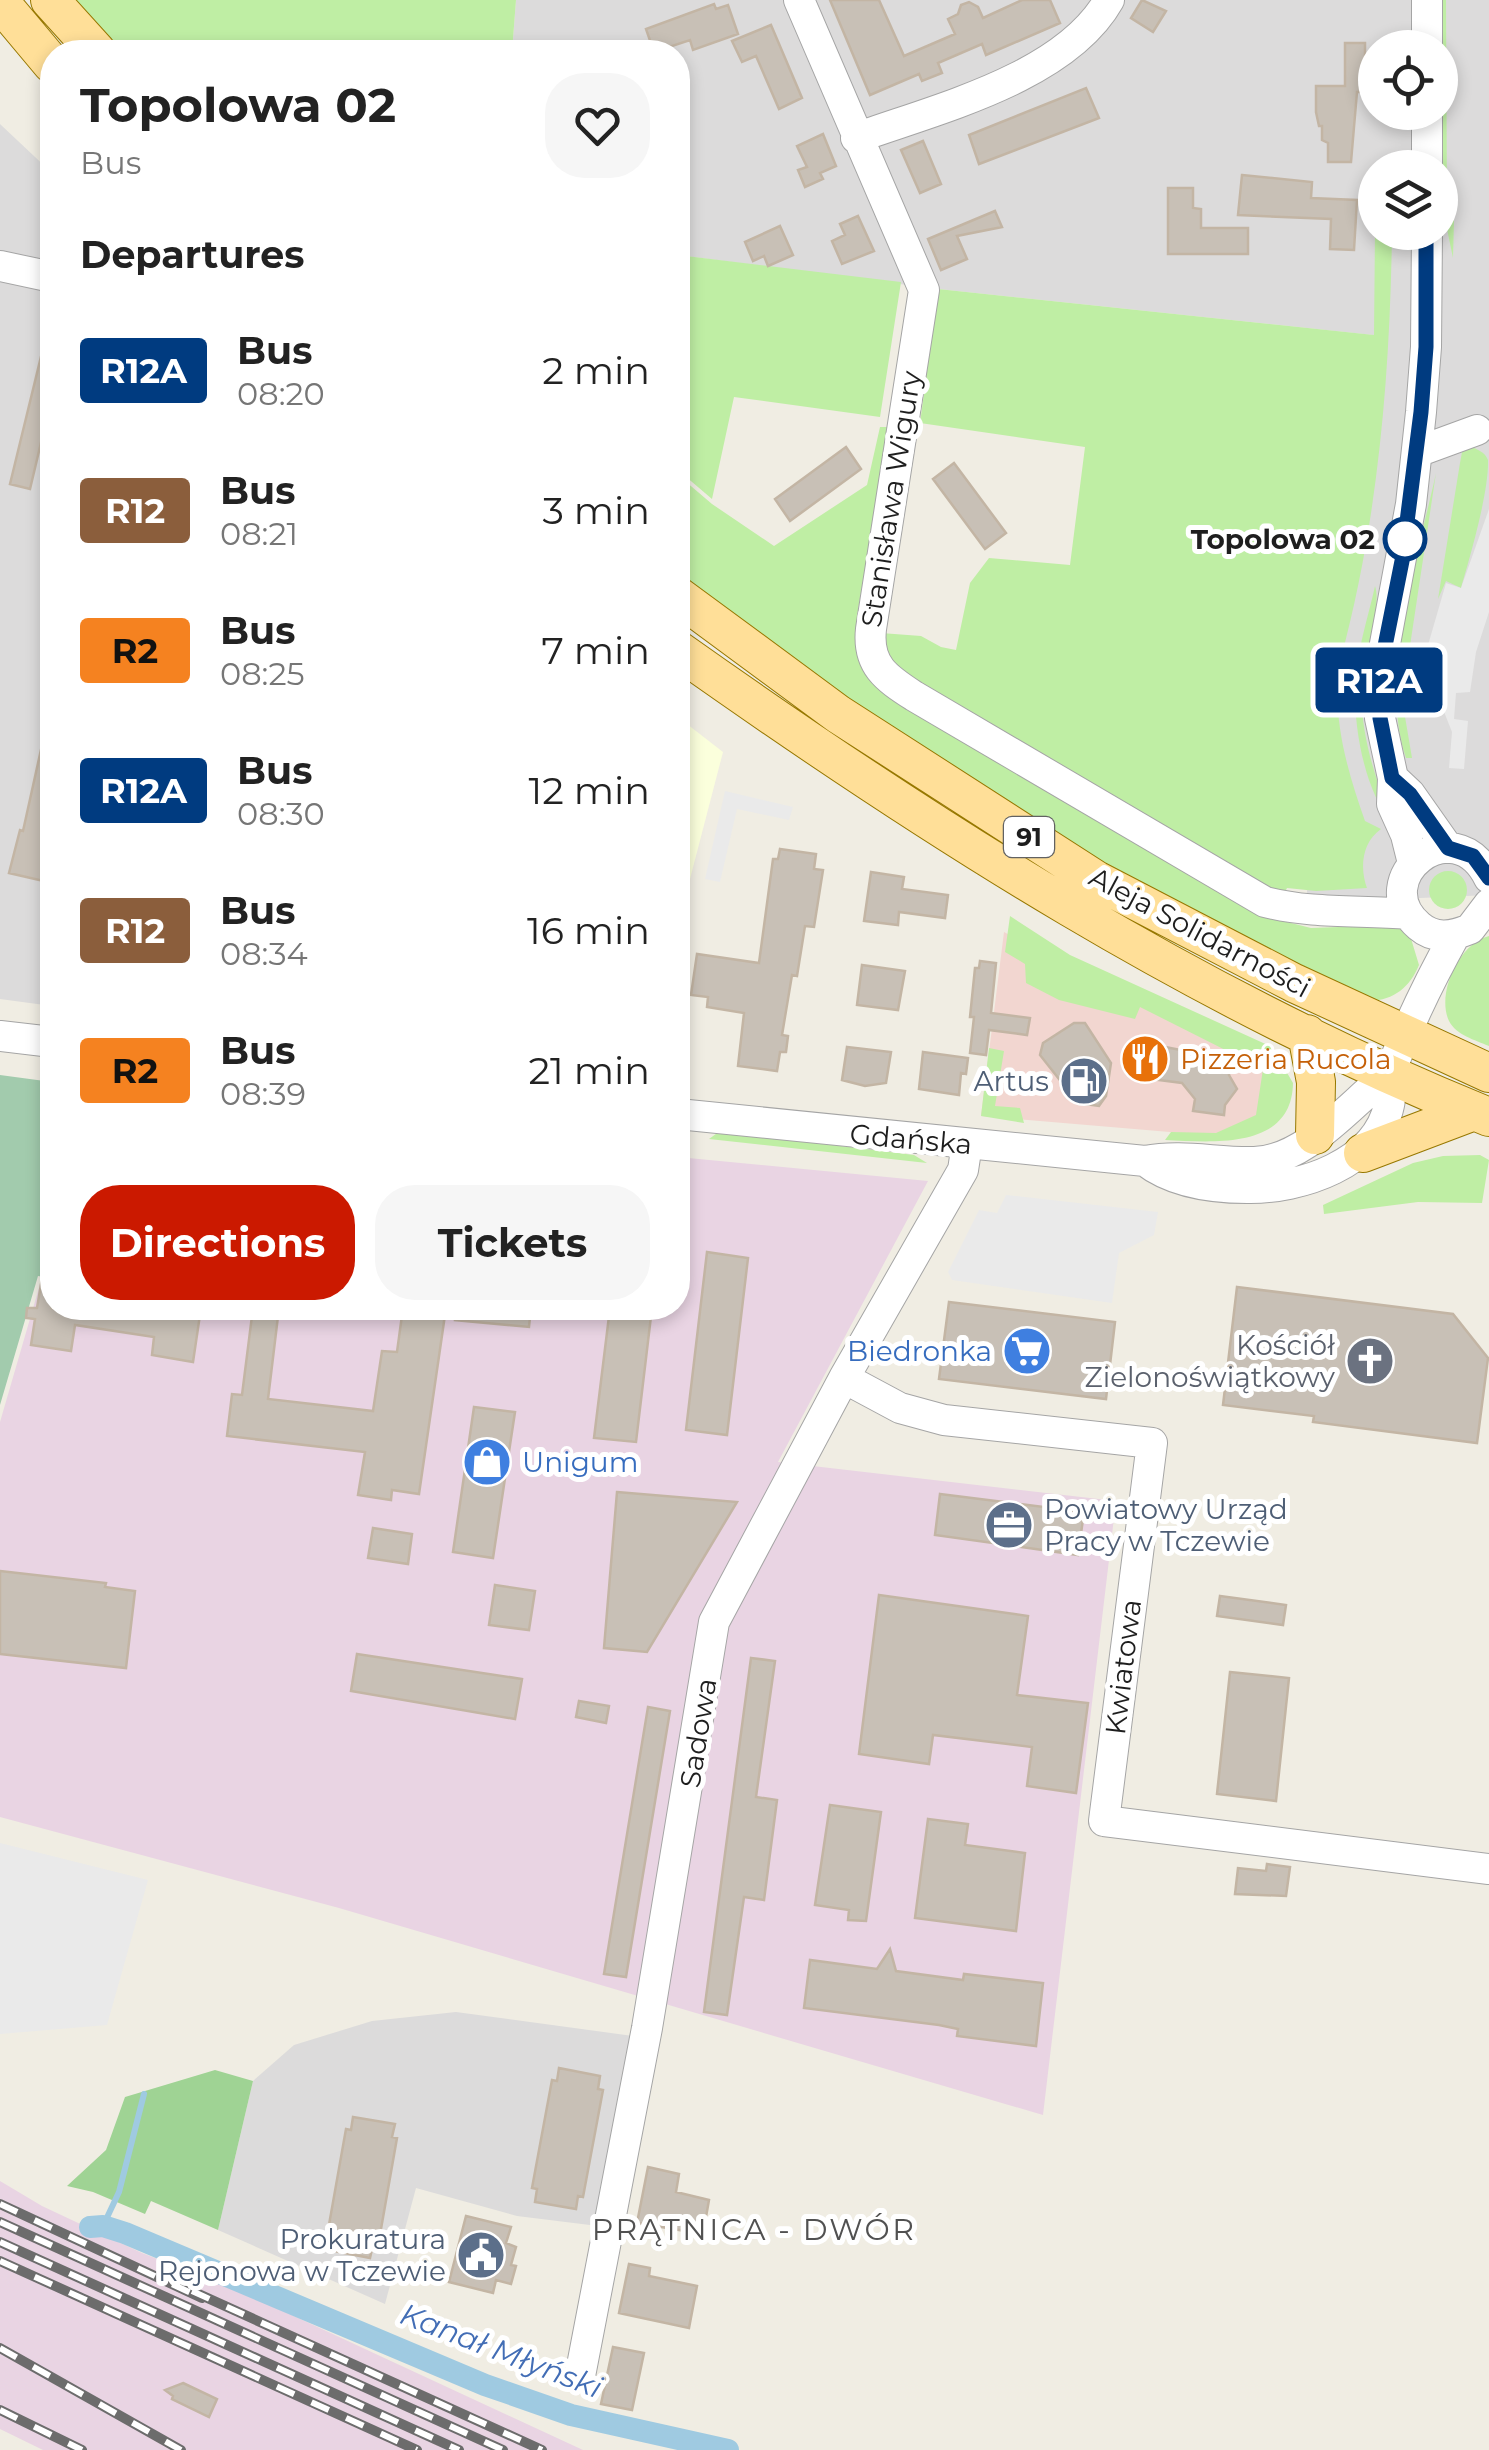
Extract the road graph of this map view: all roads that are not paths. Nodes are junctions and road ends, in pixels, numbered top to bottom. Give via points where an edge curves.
1 (50, 0) edge
2 (799, 0) edge
3 (1109, 0) edge
4 (1427, 0) edge
5 (0, 2) edge
6 (1427, 30) edge
7 (86, 40) edge
8 (40, 50) edge
9 (856, 138) junction
10 (1426, 250) edge
11 (0, 266) edge
12 (40, 274) edge
13 (1477, 430) dead end
14 (1417, 452) junction
15 (690, 605) edge
16 (690, 659) edge
17 (1392, 778) junction
18 (1448, 848) junction
19 (1489, 878) edge
20 (1421, 906) junction
21 (1487, 913) edge
22 (1307, 1034) junction
23 (0, 1036) edge
24 (1405, 1036) junction
25 (40, 1041) edge
26 (1390, 1073) junction
27 (1489, 1073) edge
28 (1482, 1114) edge
29 (690, 1115) edge
30 (1315, 1135) junction
31 (966, 1144) junction
32 (1362, 1153) junction
33 (1145, 1161) junction
34 (844, 1378) junction
35 (1489, 1868) edge
36 (580, 2376) dead end

1 - 7 main road
2 - 9 street, Stanisława Wigury
3 - 9 street via 1073,44 1044,66
4 - 6 street
5 - 8 main road
9 - 20 street, Stanisława Wigury via 924,290 871,629 876,666 886,679 1249,893 1291,909
10 - 14 street
11 - 12 street
13 - 14 street
14 - 17 street via 1379,676
15 - 24 main road, Aleja Solidarności / 91 via 838,714 1096,880
16 - 22 main road, Aleja Solidarności / 91 via 1017,876
17 - 18 street
17 - 20 street via 1392,804 1406,834
18 - 19 street via 1473,856
18 - 20 street via 1423,854
20 - 21 street via 1470,930
20 - 24 street via 1430,980
22 - 26 main road, Aleja Solidarności / 91
22 - 30 main road via 1316,1082
23 - 25 street
24 - 26 street
24 - 27 main road, Aleja Solidarności / 91
26 - 28 main road, Aleja Solidarności / 91
26 - 30 street, Gdańska
26 - 32 street via 1389,1107
28 - 32 main road
29 - 31 street, Gdańska
30 - 33 street, Gdańska via 1291,1154 1257,1162 1175,1156
31 - 33 street, Gdańska
31 - 34 street, Sadowa via 963,1170
32 - 33 street, Gdańska via 1312,1178 1263,1189 1178,1178
34 - 35 street, Kwiatowa via 900,1408 944,1420 1152,1443 1104,1822
34 - 36 street, Sadowa via 714,1622 647,2028

